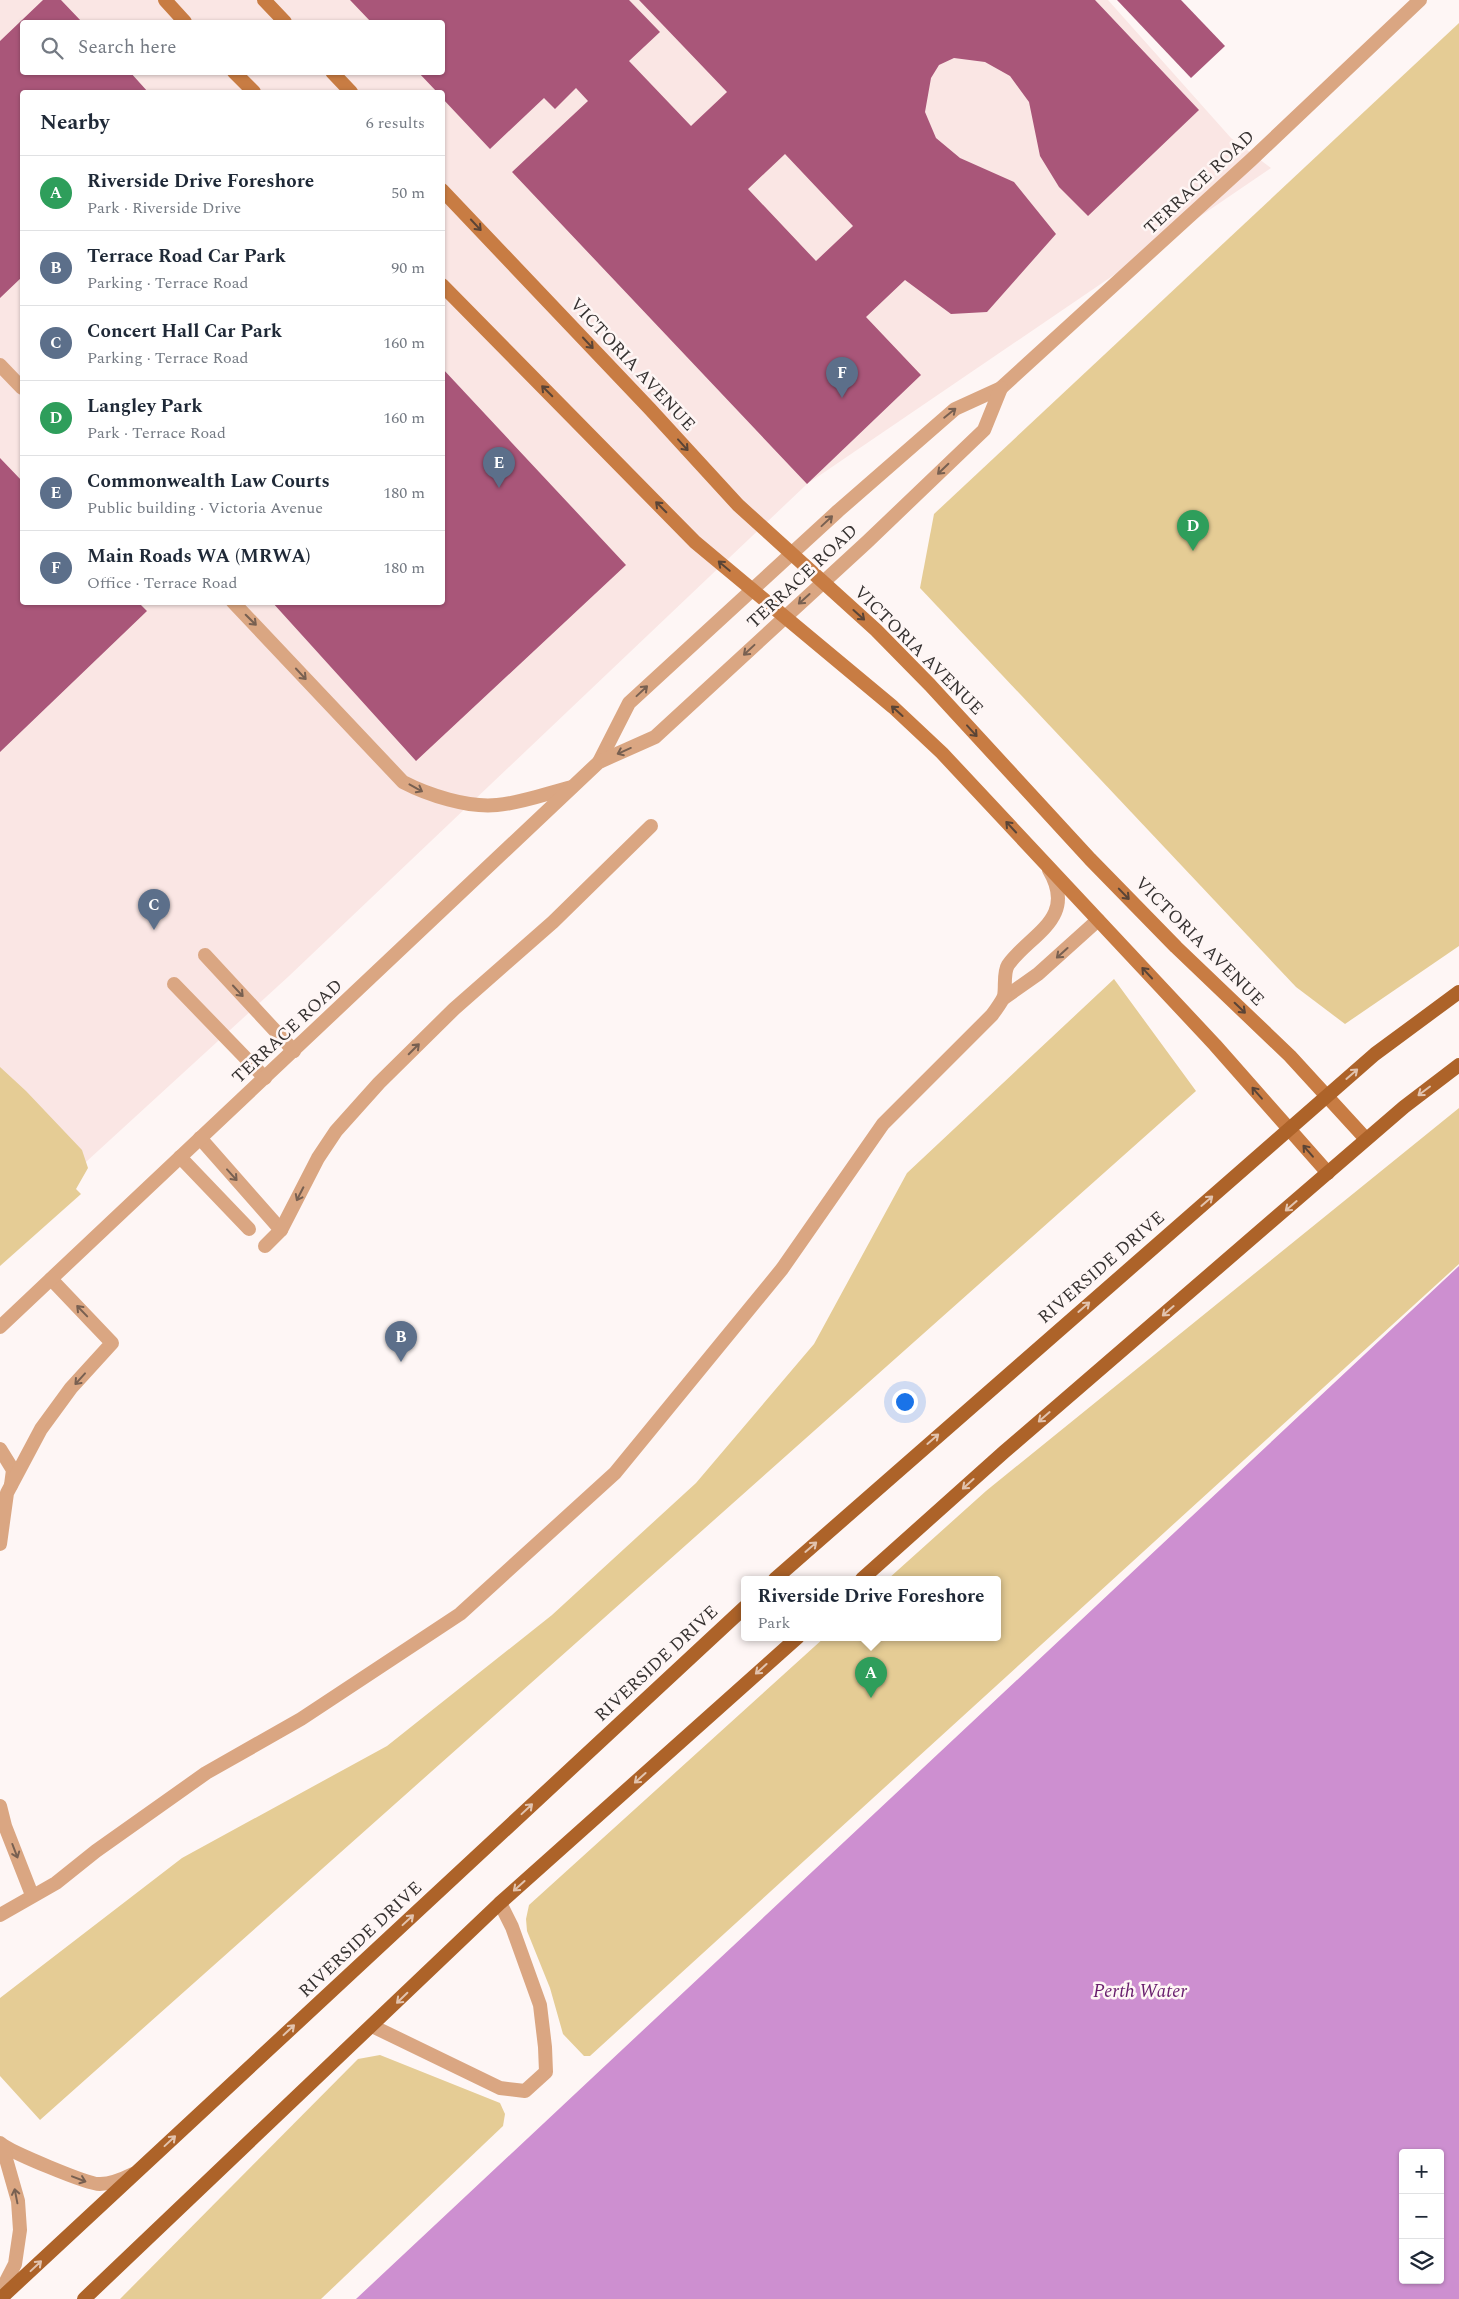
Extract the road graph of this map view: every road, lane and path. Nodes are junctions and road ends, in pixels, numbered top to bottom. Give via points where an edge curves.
1 (165, 0) edge
2 (264, 0) edge
3 (1420, 0) edge
4 (183, 20) edge
5 (283, 20) edge
6 (237, 75) edge
7 (335, 75) edge
8 (252, 90) edge
9 (349, 90) edge
10 (445, 193) edge
11 (445, 287) edge
12 (0, 366) edge
13 (20, 386) edge
14 (1001, 388) junction
15 (792, 554) junction
16 (823, 582) junction
17 (753, 590) junction
18 (236, 605) edge
19 (785, 617) junction
20 (599, 762) junction
21 (572, 787) junction
22 (651, 826) dead end
23 (1044, 862) junction
24 (1098, 920) junction
25 (204, 955) dead end
26 (174, 984) dead end
27 (1459, 992) edge
28 (1004, 998) junction
29 (294, 1051) junction
30 (1459, 1064) edge
31 (265, 1078) junction
32 (1327, 1096) junction
33 (1289, 1129) junction
34 (200, 1138) junction
35 (1366, 1139) junction
36 (180, 1157) junction
37 (1328, 1173) junction
38 (249, 1229) dead end
39 (281, 1230) junction
40 (265, 1246) dead end
41 (51, 1279) junction
42 (0, 1327) edge
43 (0, 1449) edge
44 (6, 1488) edge
45 (0, 1544) edge
46 (778, 1576) edge
47 (865, 1576) edge
48 (741, 1611) edge
49 (794, 1641) edge
50 (0, 1806) edge
51 (32, 1896) junction
52 (500, 1903) junction
53 (0, 1916) edge
54 (372, 2026) junction
55 (1, 2144) edge
56 (134, 2174) junction
57 (0, 2293) edge
58 (0, 2299) edge
59 (84, 2299) edge

1 - 4 main road
2 - 5 main road
3 - 14 street, TERRACE ROAD via 1251,160
6 - 8 main road
7 - 9 main road
10 -> 15 main road, VICTORIA AVENUE via 738,505
17 -> 11 main road via 695,542
12 - 13 street
15 -> 14 street, TERRACE ROAD via 955,409
14 -> 16 street, TERRACE ROAD via 984,430
15 - 16 main road, VICTORIA AVENUE
15 - 17 street, TERRACE ROAD
16 -> 19 street, TERRACE ROAD
16 -> 32 main road, VICTORIA AVENUE via 930,685 1097,866
17 - 19 main road
20 -> 17 street, TERRACE ROAD via 629,703
18 -> 21 street via 403,782 424,793 478,805 497,805
19 -> 20 street, TERRACE ROAD via 655,737
23 -> 19 main road via 942,753
20 - 21 street, TERRACE ROAD
21 - 29 street, TERRACE ROAD
22 - 39 street via 379,1083 336,1131 318,1158
23 - 24 main road
23 - 28 street via 1056,882 1058,901 1043,932 1007,967
24 -> 28 street via 1038,974
33 -> 24 main road
25 -> 29 street
26 - 31 street
32 -> 27 main road, RIVERSIDE DRIVE via 1375,1054
28 - 51 street via 992,1015 883,1124 782,1269 615,1473 460,1614 301,1719 206,1773 56,1883
29 - 31 street, TERRACE ROAD
30 -> 35 main road
31 - 34 street, TERRACE ROAD
32 - 33 main road, RIVERSIDE DRIVE
32 - 35 main road, VICTORIA AVENUE
37 -> 33 main road
46 -> 33 main road, RIVERSIDE DRIVE
34 - 36 street, TERRACE ROAD
34 -> 39 street
35 - 37 main road
36 - 38 street
36 - 41 street, TERRACE ROAD
37 -> 47 main road
39 - 40 street
41 - 42 street, TERRACE ROAD
41 - 44 street via 112,1343 71,1388 41,1429
43 - 44 street via 13,1470
44 - 45 street
56 -> 48 main road, RIVERSIDE DRIVE
49 -> 52 main road
50 -> 51 street
51 - 53 street
52 -> 54 main road
52 - 54 street via 540,2005 546,2072 524,2091 500,2088
54 - 59 main road
55 -> 56 street via 99,2185
57 -> 55 street via 15,2264 20,2230 18,2201
58 -> 56 main road, RIVERSIDE DRIVE

